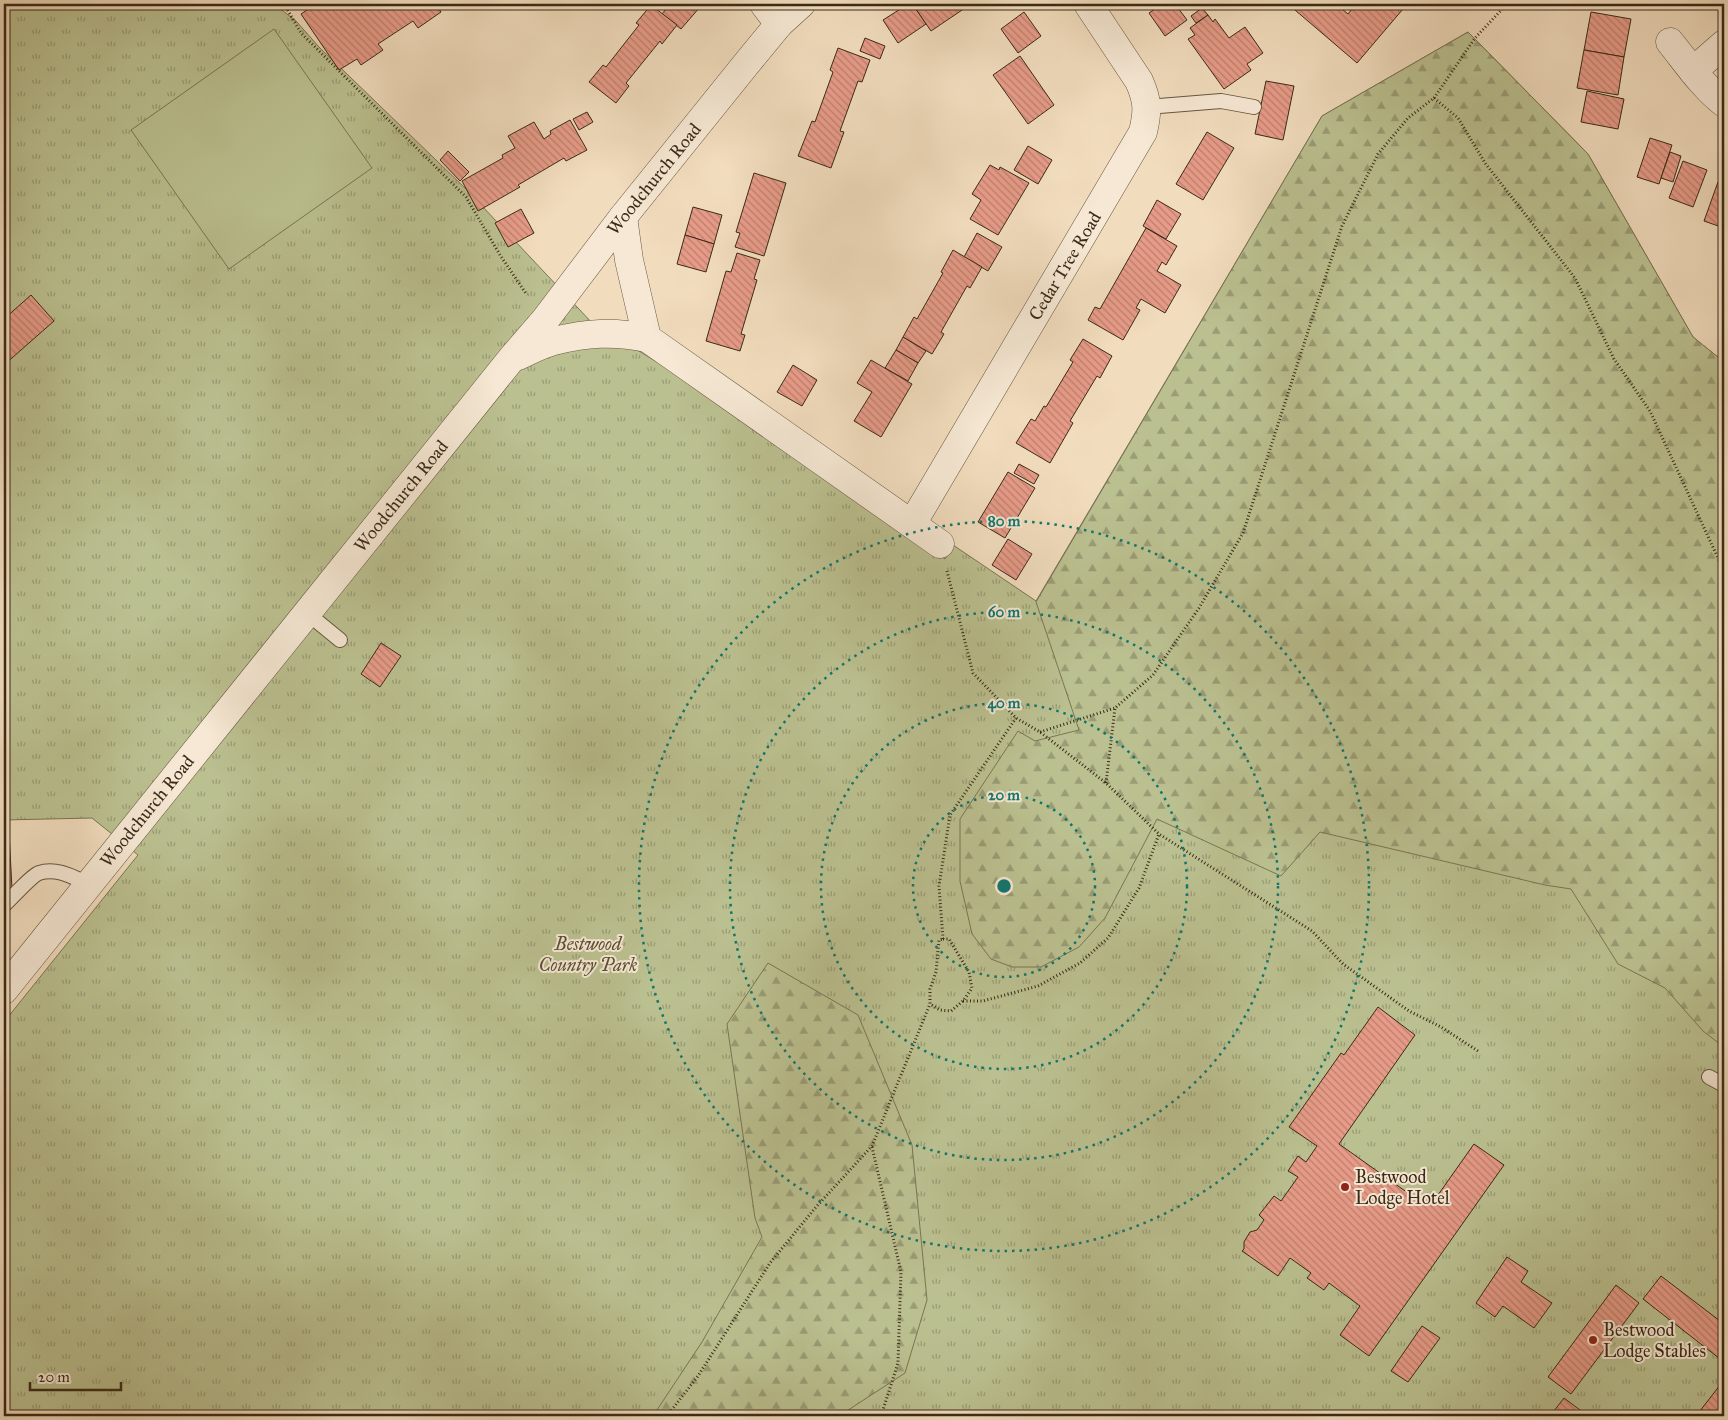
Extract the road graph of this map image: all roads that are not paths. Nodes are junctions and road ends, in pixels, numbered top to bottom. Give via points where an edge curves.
1 (801, 4) edge
2 (1088, 4) edge
3 (771, 14) edge
4 (1670, 42) dead end
5 (1724, 44) edge
6 (1693, 70) junction
7 (1724, 103) edge
8 (1148, 107) junction
9 (1254, 107) dead end
10 (623, 217) junction
11 (647, 338) junction
12 (512, 358) junction
13 (912, 524) junction
14 (940, 544) road end
15 (306, 613) junction
16 (340, 640) dead end
17 (88, 884) junction
18 (4, 905) edge
19 (4, 990) edge
20 (1709, 1077) dead end
21 (1724, 1085) edge

1 - 3 street, Woodchurch Road
2 - 8 street, Cedar Tree Road via 1139,81
3 - 10 street, Woodchurch Road
4 - 6 street
5 - 6 street
6 - 7 street
8 - 9 lane via 1221,100
8 - 13 street, Cedar Tree Road via 1143,132 1136,145
10 - 11 street via 632,276
10 - 12 street, Woodchurch Road
11 - 12 street via 605,332 553,341
11 - 13 street
12 - 15 street, Woodchurch Road
13 - 14 street
15 - 16 lane
15 - 17 street, Woodchurch Road
17 - 18 lane via 65,874 38,873
17 - 19 street, Woodchurch Road
20 - 21 lane

